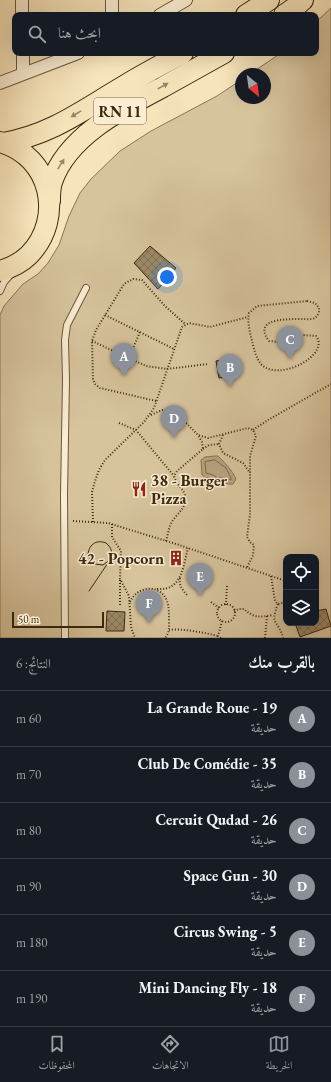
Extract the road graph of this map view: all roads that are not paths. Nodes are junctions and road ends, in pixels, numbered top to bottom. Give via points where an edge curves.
1 (22, 0) edge
2 (112, 0) edge
3 (186, 0) edge
4 (268, 0) edge
5 (303, 0) edge
6 (22, 12) edge
7 (112, 12) edge
8 (165, 12) edge
9 (250, 12) edge
10 (288, 12) edge
11 (22, 56) edge
12 (70, 56) edge
13 (178, 56) edge
14 (219, 56) edge
15 (23, 74) junction
16 (0, 83) edge
17 (1, 143) edge
18 (50, 201) junction
19 (28, 256) junction
20 (0, 271) edge
21 (86, 288) dead end
22 (0, 291) edge
23 (65, 638) edge

1 - 6 street
2 - 7 street
3 - 8 street
4 - 9 highway
5 - 10 highway
11 - 15 street
12 - 15 street
13 -> 17 highway, RN 11 via 61,124 21,140
18 -> 14 highway, RN 11 via 51,183 58,169 82,139 129,105
15 - 16 street
17 - 18 highway via 20,151 35,165 45,181
18 - 19 highway via 48,221 41,240
19 - 20 highway via 13,267
19 - 22 lane via 4,282
21 - 23 lane via 67,325 65,340

